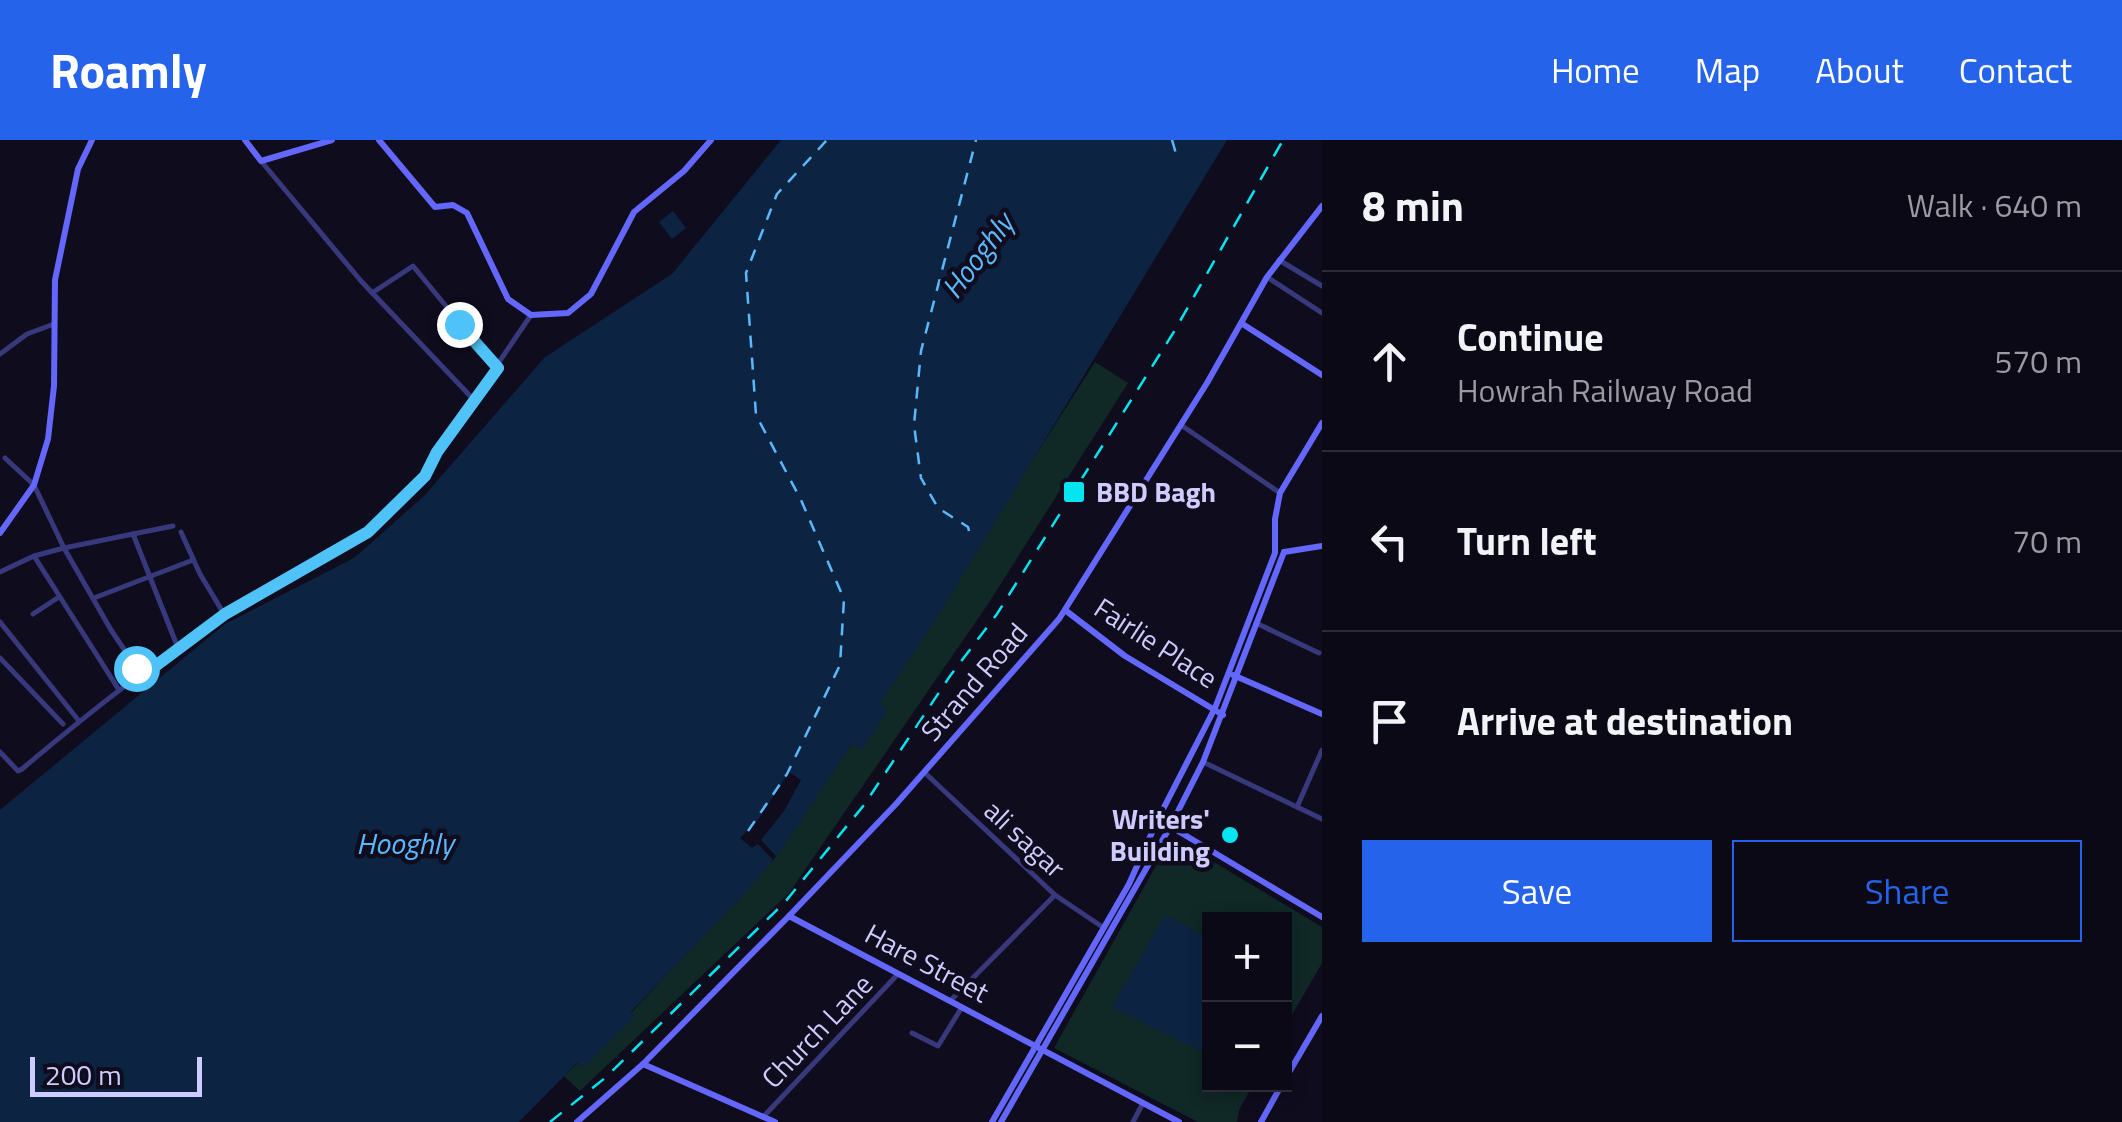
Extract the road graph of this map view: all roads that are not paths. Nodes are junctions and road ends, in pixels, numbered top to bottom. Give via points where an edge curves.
1 (92, 140) edge
2 (332, 140) edge
3 (379, 140) edge
4 (712, 140) edge
5 (253, 151) edge
6 (1322, 206) edge
7 (1279, 260) junction
8 (1267, 277) junction
9 (1322, 286) edge
10 (372, 293) junction
11 (1322, 313) edge
12 (530, 316) junction
13 (1241, 323) junction
14 (54, 324) junction
15 (0, 354) edge
16 (498, 368) junction
17 (1322, 375) edge
18 (475, 401) junction
19 (1322, 423) edge
20 (1180, 425) junction
21 (5, 458) dead end
22 (34, 484) junction
23 (1280, 492) junction
24 (173, 526) dead end
25 (182, 532) dead end
26 (0, 533) edge
27 (133, 534) junction
28 (1322, 546) edge
29 (64, 548) junction
30 (1280, 553) junction
31 (34, 556) junction
32 (193, 560) junction
33 (0, 572) edge
34 (148, 577) junction
35 (58, 597) junction
36 (94, 598) junction
37 (1064, 610) junction
38 (33, 614) dead end
39 (225, 614) junction
40 (0, 622) edge
41 (1256, 623) junction
42 (178, 648) junction
43 (1319, 653) dead end
44 (0, 658) edge
45 (1231, 674) junction
46 (142, 676) junction
47 (119, 690) junction
48 (1215, 708) junction
49 (1223, 714) junction
50 (1322, 714) edge
51 (78, 722) junction
52 (63, 724) dead end
53 (1322, 750) edge
54 (0, 752) edge
55 (1202, 762) junction
56 (924, 772) junction
57 (1297, 807) junction
58 (1322, 819) edge
59 (1158, 820) junction
60 (1170, 827) junction
61 (1055, 895) junction
62 (790, 916) junction
63 (1322, 917) edge
64 (1106, 930) junction
65 (898, 974) junction
66 (950, 1001) junction
67 (962, 1007) junction
68 (1322, 1016) edge
69 (912, 1032) dead end
70 (1040, 1048) junction
71 (644, 1064) junction
72 (1292, 1068) edge
73 (1278, 1092) edge
74 (1143, 1103) junction
75 (764, 1116) junction
76 (577, 1122) edge
77 (776, 1122) edge
78 (992, 1122) edge
79 (1001, 1122) edge
80 (1132, 1122) edge
81 (1179, 1122) edge
82 (1260, 1122) edge

1 - 14 main road via 78,169 62,241
2 - 5 main road
3 - 12 main road via 435,208 466,213 508,300
4 - 12 main road via 634,212 591,294 568,312
5 - 10 street
6 - 7 main road, Strand Road
7 - 8 main road, Strand Road
7 - 9 street
8 - 11 street
8 - 13 main road, Strand Road
10 - 16 street via 413,266
10 - 18 street
12 - 16 street
13 - 17 main road
13 - 20 main road, Strand Road
14 - 15 street
14 - 22 main road via 52,416
16 - 18 street
18 - 39 street via 425,476 368,532
19 - 23 main road
20 - 23 street
20 - 37 main road, Strand Road
21 - 22 street
22 - 26 main road
22 - 29 street
23 - 30 main road
24 - 27 street
25 - 32 street
27 - 29 street
27 - 34 street
28 - 30 main road
29 - 31 street
29 - 36 street
30 - 41 main road
30 - 45 main road
31 - 33 street
31 - 35 street
32 - 34 street
32 - 39 street
34 - 36 street
34 - 42 street
35 - 38 street
35 - 47 street
36 - 46 street
37 - 48 main road, Fairlie Place via 1125,656
37 - 56 main road, Strand Road
39 - 42 street
40 - 51 street
41 - 43 street
41 - 45 main road
42 - 46 street
44 - 52 street
45 - 48 main road
45 - 49 main road
45 - 50 main road
46 - 47 street
47 - 51 street
48 - 49 main road, Fairlie Place
48 - 59 main road
49 - 55 main road
51 - 54 street via 18,771
53 - 57 street
55 - 57 street
55 - 60 main road
56 - 61 street, ali sagar
56 - 62 main road, Strand Road
57 - 58 street
59 - 60 main road
59 - 64 main road
60 - 63 main road
60 - 64 main road
61 - 64 street, ali sagar
61 - 66 street
62 - 65 main road, Hare Street
62 - 71 main road, Strand Road
64 - 70 main road
65 - 66 main road, Hare Street
65 - 75 street, Church Lane
66 - 67 main road, Hare Street
67 - 69 street via 938,1046
67 - 70 main road, Hare Street
68 - 72 main road
70 - 74 main road, Hare Street
70 - 78 main road
70 - 79 main road
71 - 75 main road
71 - 76 main road, Strand Road
73 - 82 main road
74 - 80 street
74 - 81 main road, Hare Street
75 - 77 main road

